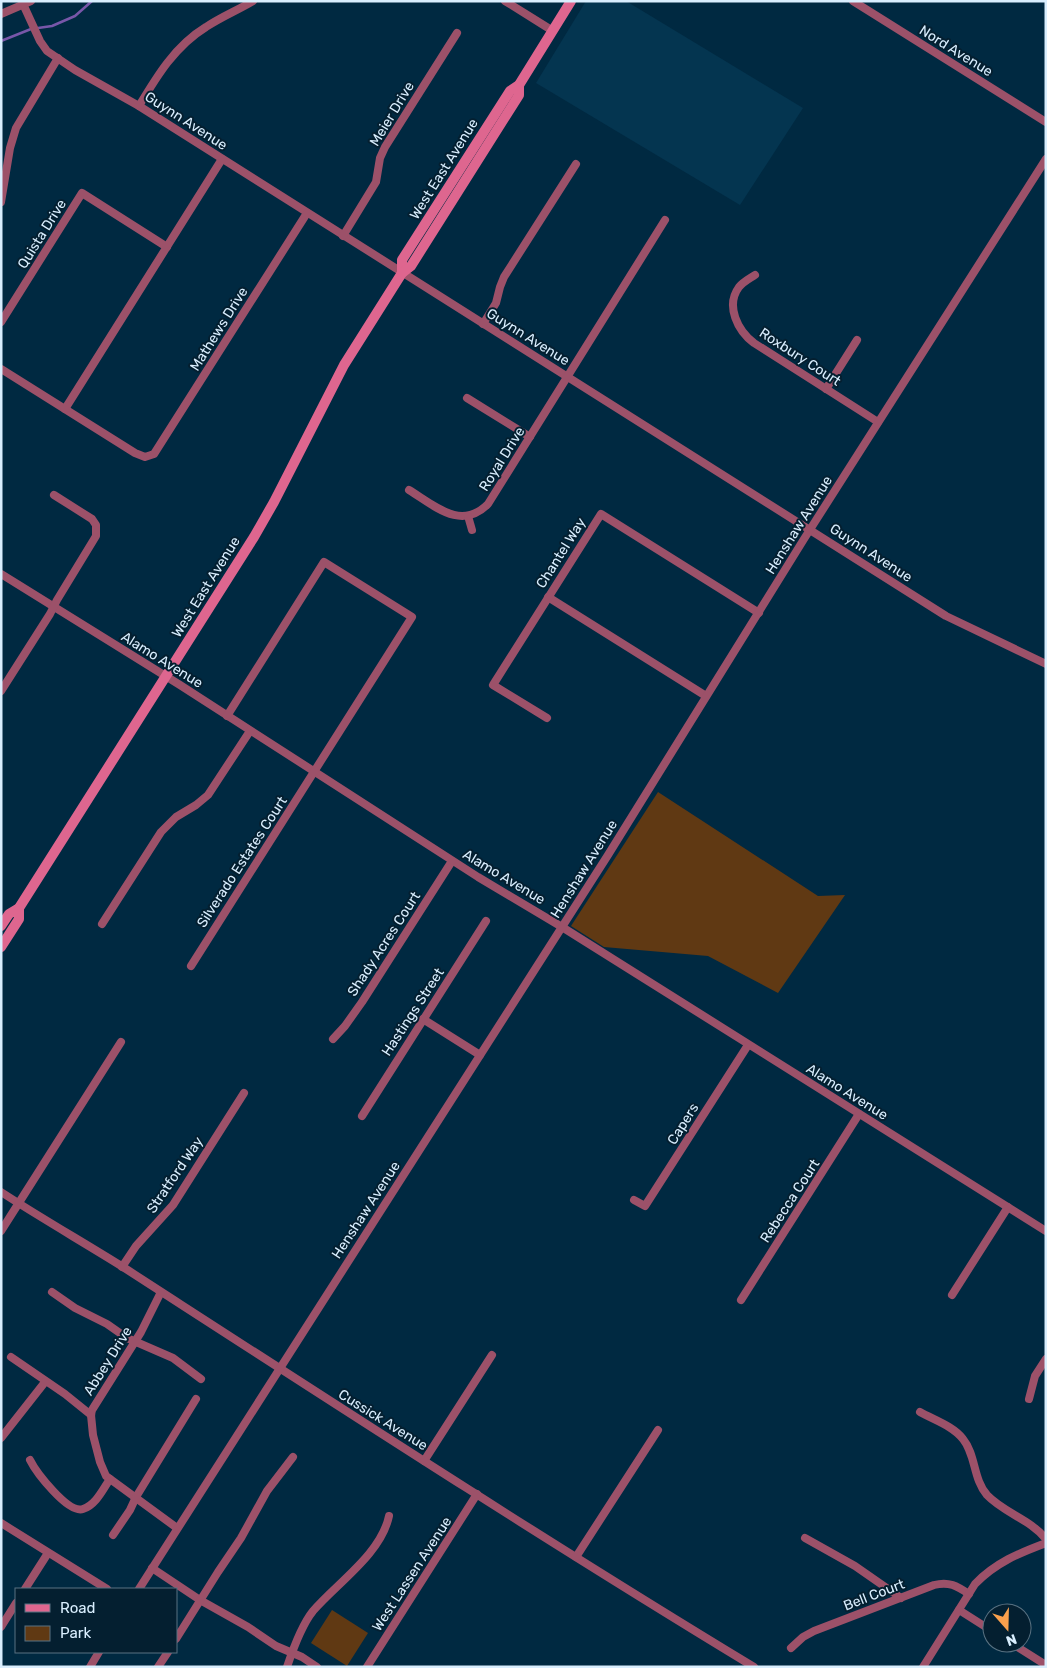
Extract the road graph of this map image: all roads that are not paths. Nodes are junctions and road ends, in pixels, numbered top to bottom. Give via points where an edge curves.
1 (253, 1) edge
2 (505, 1) edge
3 (571, 1) edge
4 (853, 1) edge
5 (27, 3) edge
6 (1, 14) edge
7 (553, 32) junction
8 (457, 33) dead end
9 (58, 58) junction
10 (139, 106) junction
11 (1046, 122) edge
12 (222, 159) junction
13 (1046, 159) edge
14 (576, 164) dead end
15 (1, 202) edge
16 (307, 213) junction
17 (665, 220) dead end
18 (343, 236) junction
19 (167, 247) junction
20 (402, 273) junction
21 (755, 275) dead end
22 (1, 322) edge
23 (483, 324) junction
24 (856, 340) dead end
25 (1, 369) edge
26 (568, 377) junction
27 (826, 389) junction
28 (467, 398) dead end
29 (65, 409) junction
30 (878, 422) junction
31 (530, 437) junction
32 (410, 490) dead end
33 (54, 494) dead end
34 (468, 516) junction
35 (810, 529) junction
36 (472, 530) dead end
37 (1, 574) edge
38 (548, 597) junction
39 (53, 607) junction
40 (759, 613) junction
41 (1046, 664) edge
42 (166, 677) junction
43 (1, 691) edge
44 (706, 696) junction
45 (228, 716) junction
46 (546, 718) dead end
47 (250, 731) junction
48 (315, 772) junction
49 (452, 861) junction
50 (19, 908) junction
51 (486, 921) dead end
52 (102, 924) dead end
53 (1, 926) edge
54 (562, 926) junction
55 (1, 947) edge
56 (191, 966) dead end
57 (424, 1019) junction
58 (333, 1039) dead end
59 (121, 1042) dead end
60 (748, 1045) junction
61 (480, 1055) junction
62 (244, 1093) dead end
63 (859, 1114) junction
64 (362, 1116) dead end
65 (1, 1192) edge
66 (634, 1200) dead end
67 (19, 1203) junction
68 (1008, 1208) junction
69 (1, 1231) edge
70 (1046, 1231) edge
71 (122, 1267) junction
72 (52, 1292) dead end
73 (161, 1292) junction
74 (952, 1295) dead end
75 (741, 1300) dead end
76 (136, 1341) junction
77 (492, 1355) dead end
78 (11, 1357) dead end
79 (1046, 1359) edge
80 (280, 1369) junction
81 (201, 1379) dead end
82 (45, 1382) junction
83 (196, 1399) dead end
84 (1029, 1399) dead end
85 (920, 1412) dead end
86 (91, 1415) junction
87 (658, 1430) dead end
88 (1, 1438) edge
89 (293, 1457) dead end
90 (30, 1460) dead end
91 (424, 1461) junction
92 (110, 1479) junction
93 (477, 1494) junction
94 (136, 1497) junction
95 (389, 1516) dead end
96 (1, 1523) edge
97 (178, 1528) junction
98 (113, 1535) dead end
99 (805, 1538) dead end
100 (1046, 1541) edge
101 (48, 1553) junction
102 (576, 1557) junction
103 (152, 1568) junction
104 (26, 1588) edge
105 (105, 1588) edge
106 (140, 1588) edge
107 (969, 1594) junction
108 (901, 1598) junction
109 (200, 1600) junction
110 (15, 1605) edge
111 (959, 1610) junction
112 (982, 1625) edge
113 (1, 1627) edge
114 (178, 1637) edge
115 (791, 1648) dead end
116 (98, 1653) edge
117 (167, 1653) edge
118 (292, 1653) junction
119 (1027, 1653) edge
120 (1046, 1665) edge
121 (90, 1667) edge
122 (158, 1667) edge
123 (287, 1667) edge
124 (317, 1667) edge
125 (367, 1667) edge
126 (754, 1667) edge
127 (923, 1667) edge

1 - 10 street via 206,26 186,41 163,67
2 - 7 street
3 - 7 main road, West East Avenue
4 - 11 street, Nord Avenue
5 - 6 street
5 - 9 street, Guynn Avenue via 28,14 40,41
7 - 20 main road, West East Avenue via 519,85 510,91 402,260
8 - 18 street, Meier Drive via 385,147 376,182
9 - 10 street, Guynn Avenue
9 - 15 street via 16,128 8,153
10 - 12 street, Guynn Avenue
12 - 16 street, Guynn Avenue
12 - 19 street
13 - 30 street, Henshaw Avenue
14 - 23 street via 504,277 496,303
16 - 18 street, Guynn Avenue
16 - 29 street, Mathews Drive via 154,454 140,456
17 - 26 street, Royal Drive
18 - 20 street, Guynn Avenue
19 - 22 street, Quista Drive via 82,193
19 - 29 street
20 - 23 street, Guynn Avenue
20 - 42 main road, West East Avenue via 344,365 265,518
21 - 27 street, Roxbury Court via 736,294 734,308 739,329 754,344
23 - 26 street, Guynn Avenue
24 - 27 street
25 - 29 street
26 - 31 street, Royal Drive
26 - 35 street, Guynn Avenue
27 - 30 street, Roxbury Court
28 - 31 street
30 - 35 street, Henshaw Avenue
31 - 34 street, Royal Drive via 488,504
32 - 34 street via 449,514
33 - 39 street via 89,516 97,532
34 - 36 street
35 - 40 street, Henshaw Avenue
35 - 41 street, Guynn Avenue via 946,616
37 - 39 street, Alamo Avenue
38 - 40 street, Chantel Way via 601,514
38 - 44 street
38 - 46 street, Chantel Way via 493,684
39 - 42 street, Alamo Avenue
39 - 43 street
40 - 44 street, Henshaw Avenue
42 - 45 street, Alamo Avenue
42 - 50 main road, West East Avenue
44 - 54 street, Henshaw Avenue
45 - 47 street, Alamo Avenue
45 - 48 street, Silverado Estates Court via 324,562 412,617
47 - 48 street, Alamo Avenue
47 - 52 street via 208,795 176,817 161,832
48 - 49 street, Alamo Avenue
48 - 56 street, Silverado Estates Court
49 - 54 street, Alamo Avenue
49 - 58 street, Shady Acres Court via 362,1002
50 - 53 main road, West East Avenue via 9,914
50 - 55 main road, West East Avenue via 19,919
51 - 57 street, Hastings Street
54 - 60 street, Alamo Avenue
54 - 61 street, Henshaw Avenue
57 - 61 street
57 - 64 street, Hastings Street
59 - 67 street
60 - 63 street, Alamo Avenue
60 - 66 street, Capers via 645,1206
61 - 80 street, Henshaw Avenue
62 - 71 street, Stratford Way via 173,1205 136,1246
63 - 68 street, Alamo Avenue
63 - 75 street, Rebecca Court
65 - 67 street, Cussick Avenue
67 - 69 street
67 - 71 street, Cussick Avenue
68 - 70 street, Alamo Avenue
68 - 74 street
71 - 73 street, Cussick Avenue
72 - 76 street
73 - 76 street, Abbey Drive
73 - 80 street, Cussick Avenue
76 - 81 street via 173,1358
76 - 86 street, Abbey Drive
77 - 91 street
78 - 82 street
79 - 84 street via 1035,1376
80 - 91 street, Cussick Avenue
80 - 97 street, Henshaw Avenue
82 - 86 street
82 - 88 street
83 - 94 street
85 - 100 street via 960,1435 968,1447 985,1492 998,1505 1037,1528
86 - 92 street, Abbey Drive via 100,1462
87 - 102 street
89 - 109 street via 267,1491
90 - 92 street via 42,1479 77,1509 91,1504
91 - 93 street, Cussick Avenue
92 - 94 street, Abbey Drive
93 - 102 street, Cussick Avenue
93 - 125 street, West Lassen Avenue
94 - 97 street, Abbey Drive
94 - 98 street
95 - 118 street via 367,1556 313,1611
96 - 101 street
97 - 103 street, Henshaw Avenue
99 - 108 street via 855,1566
100 - 107 street via 996,1566
101 - 104 street
101 - 105 street
102 - 126 street, Cussick Avenue
103 - 106 street, Henshaw Avenue
103 - 109 street
107 - 108 street, Bell Court via 958,1586 945,1583
107 - 111 street
108 - 115 street, Bell Court via 814,1631
109 - 114 street
109 - 118 street
110 - 113 street
111 - 112 street
111 - 127 street
116 - 121 street
117 - 122 street
118 - 123 street
118 - 124 street
119 - 120 street

